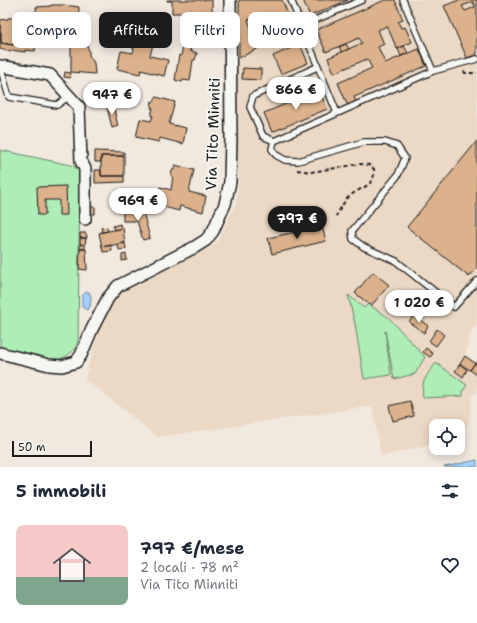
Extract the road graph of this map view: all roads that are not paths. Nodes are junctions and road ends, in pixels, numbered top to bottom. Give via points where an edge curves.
1 (230, 0) edge
2 (291, 0) edge
3 (362, 0) edge
4 (403, 0) edge
5 (296, 12) edge
6 (318, 19) edge
7 (310, 48) edge
8 (477, 59) edge
9 (0, 66) edge
10 (317, 66) junction
11 (433, 72) junction
12 (69, 96) junction
13 (337, 113) junction
14 (274, 141) junction
15 (85, 219) dead end
16 (477, 281) edge
17 (0, 353) edge

1 - 17 street, Via Tito Minniti via 230,182 225,204 213,231 206,240 195,247 118,286 108,298 76,362 62,366 49,365
2 - 5 lane
3 - 6 lane
4 - 11 lane
7 - 10 lane
8 - 11 lane
9 - 12 street via 50,75
9 - 12 lane via 9,97 57,104
10 - 13 lane
10 - 14 lane via 253,96 250,107 263,136
11 - 13 lane
12 - 15 street via 79,107 81,161 85,169
13 - 14 lane
14 - 16 lane via 272,149 276,155 285,160 298,161 364,142 385,142 396,146 405,158 398,175 352,231 353,239 364,247 396,261 454,307

